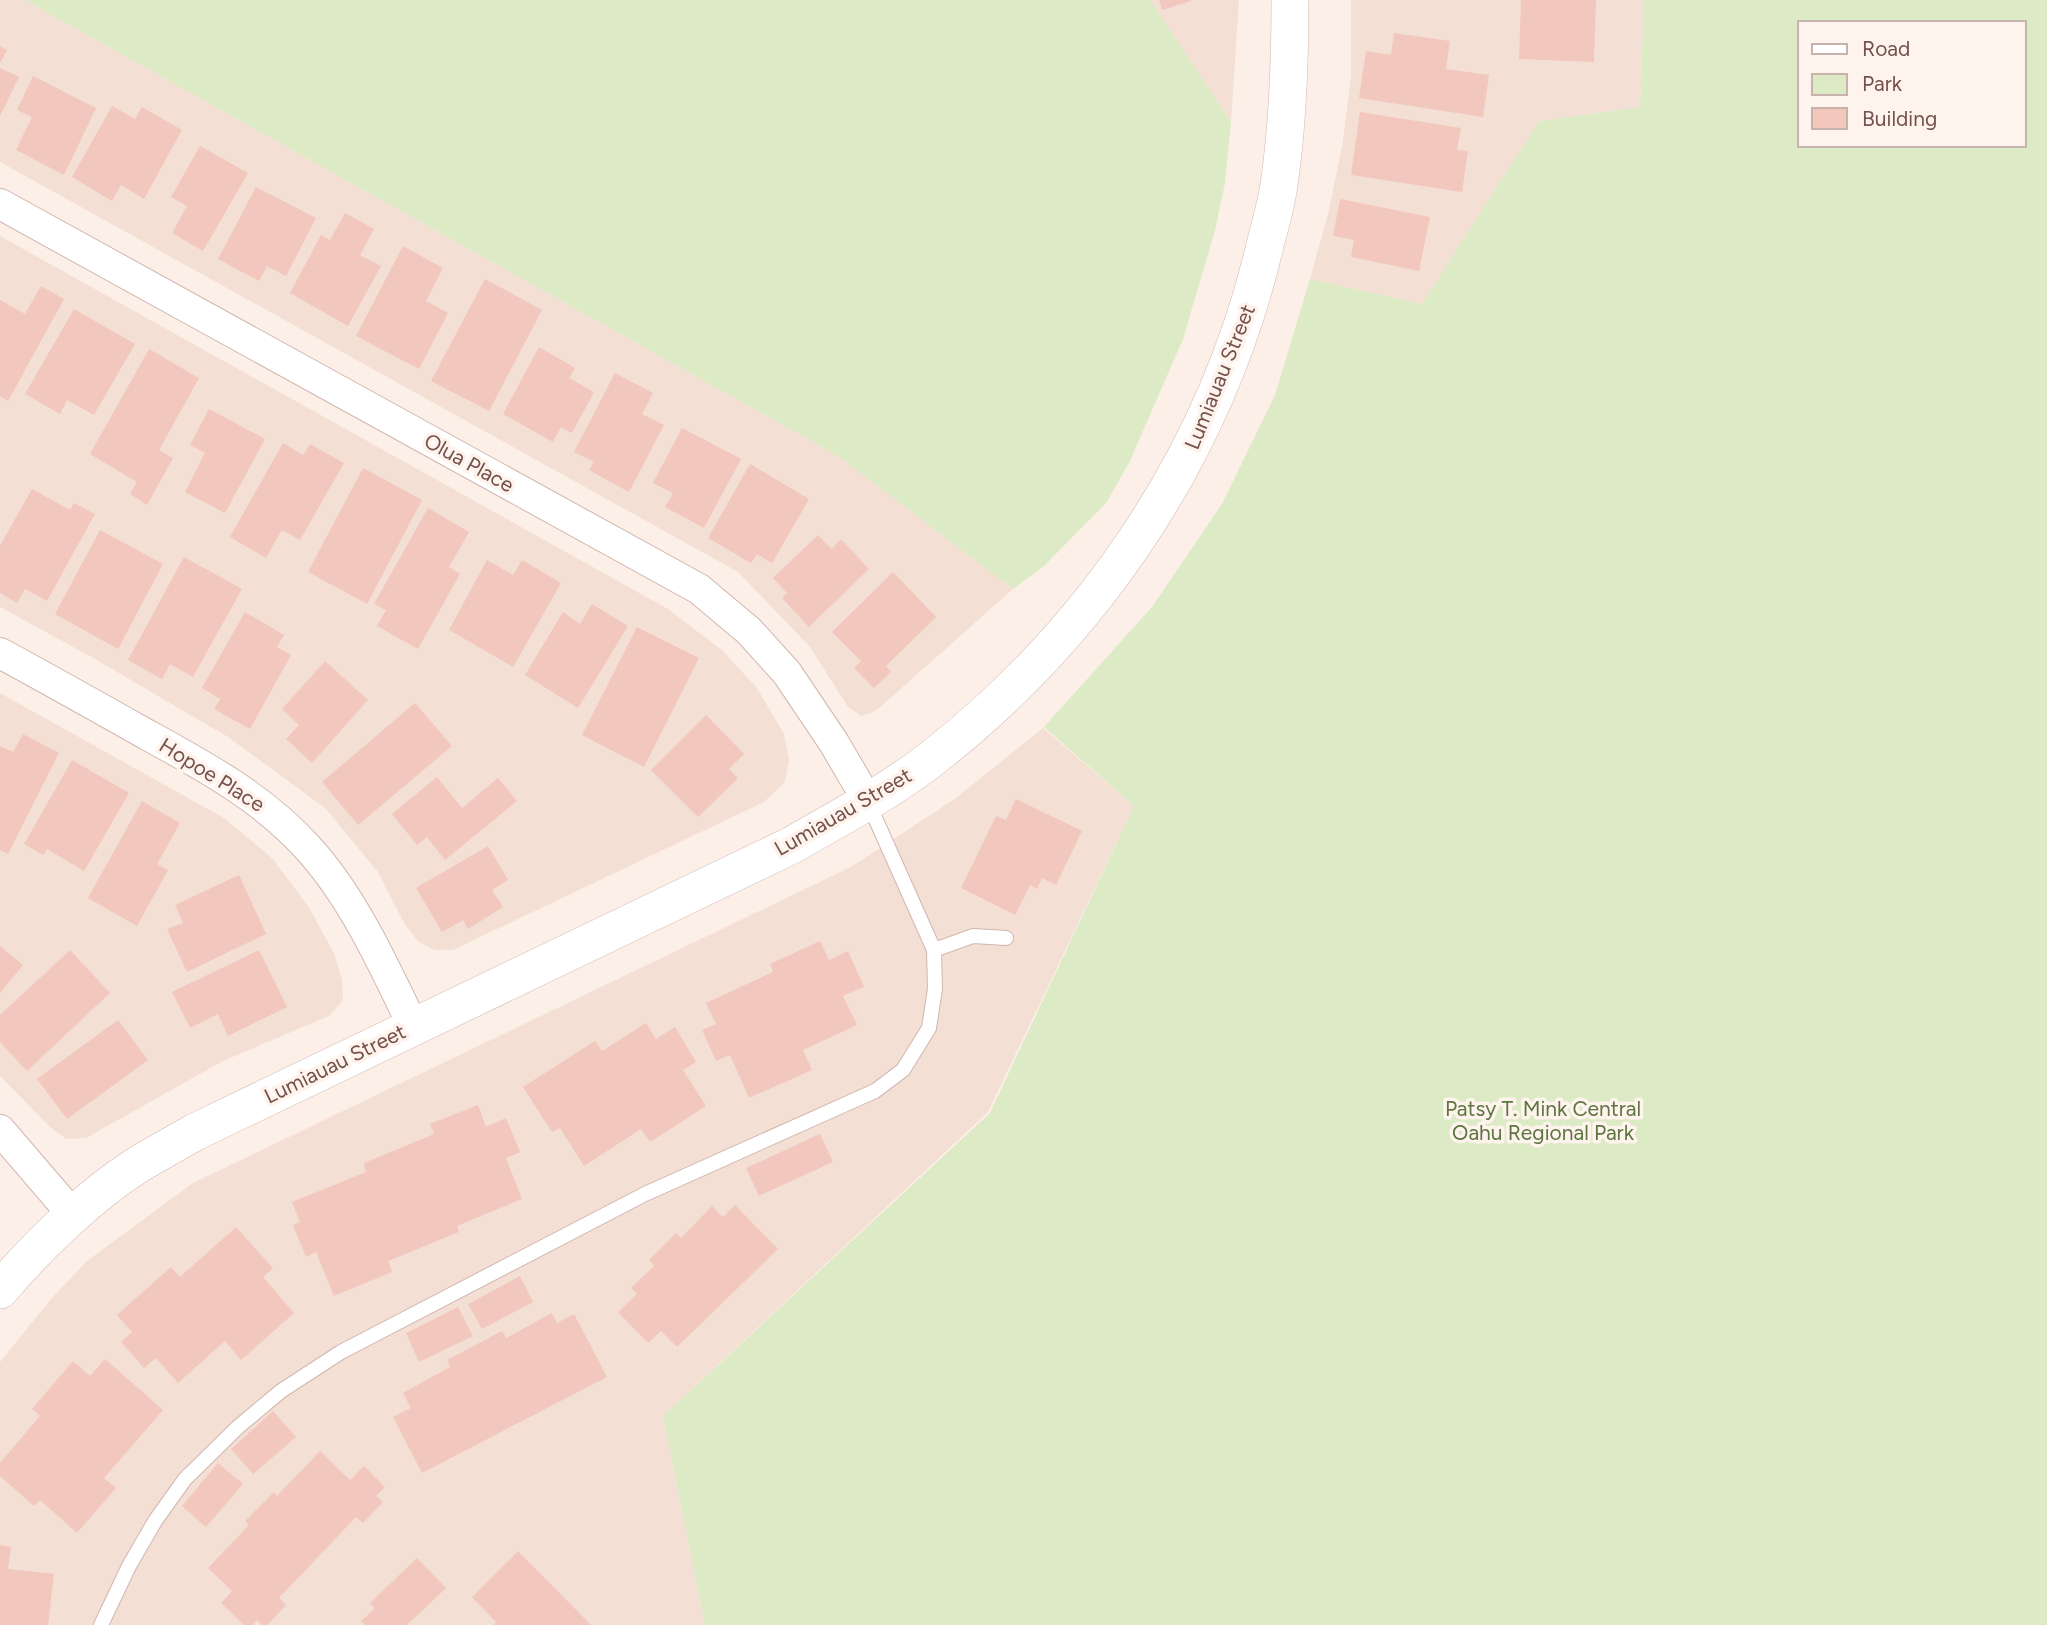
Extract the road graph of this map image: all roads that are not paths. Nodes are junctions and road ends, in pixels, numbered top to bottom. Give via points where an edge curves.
1 (1290, 0) edge
2 (0, 204) edge
3 (0, 653) edge
4 (868, 801) junction
5 (1006, 938) dead end
6 (934, 950) junction
7 (413, 1026) junction
8 (0, 1130) edge
9 (74, 1215) junction
10 (0, 1290) edge
11 (101, 1625) edge

1 - 4 street, Lumiauau Street via 1288,98 1279,186 1256,288 1235,351 1173,484 1123,560 1016,683 935,756
2 - 4 street, Olua Place via 699,589 787,673
3 - 7 street, Hopoe Place via 228,779 267,807 337,884
4 - 6 lane
4 - 7 street, Lumiauau Street via 792,845
5 - 6 lane via 973,936
6 - 11 lane via 929,1028 903,1070 875,1091 645,1194 341,1352 281,1391 185,1479 129,1566
7 - 9 street, Lumiauau Street via 195,1132 137,1165
8 - 9 street
9 - 10 street, Lumiauau Street

